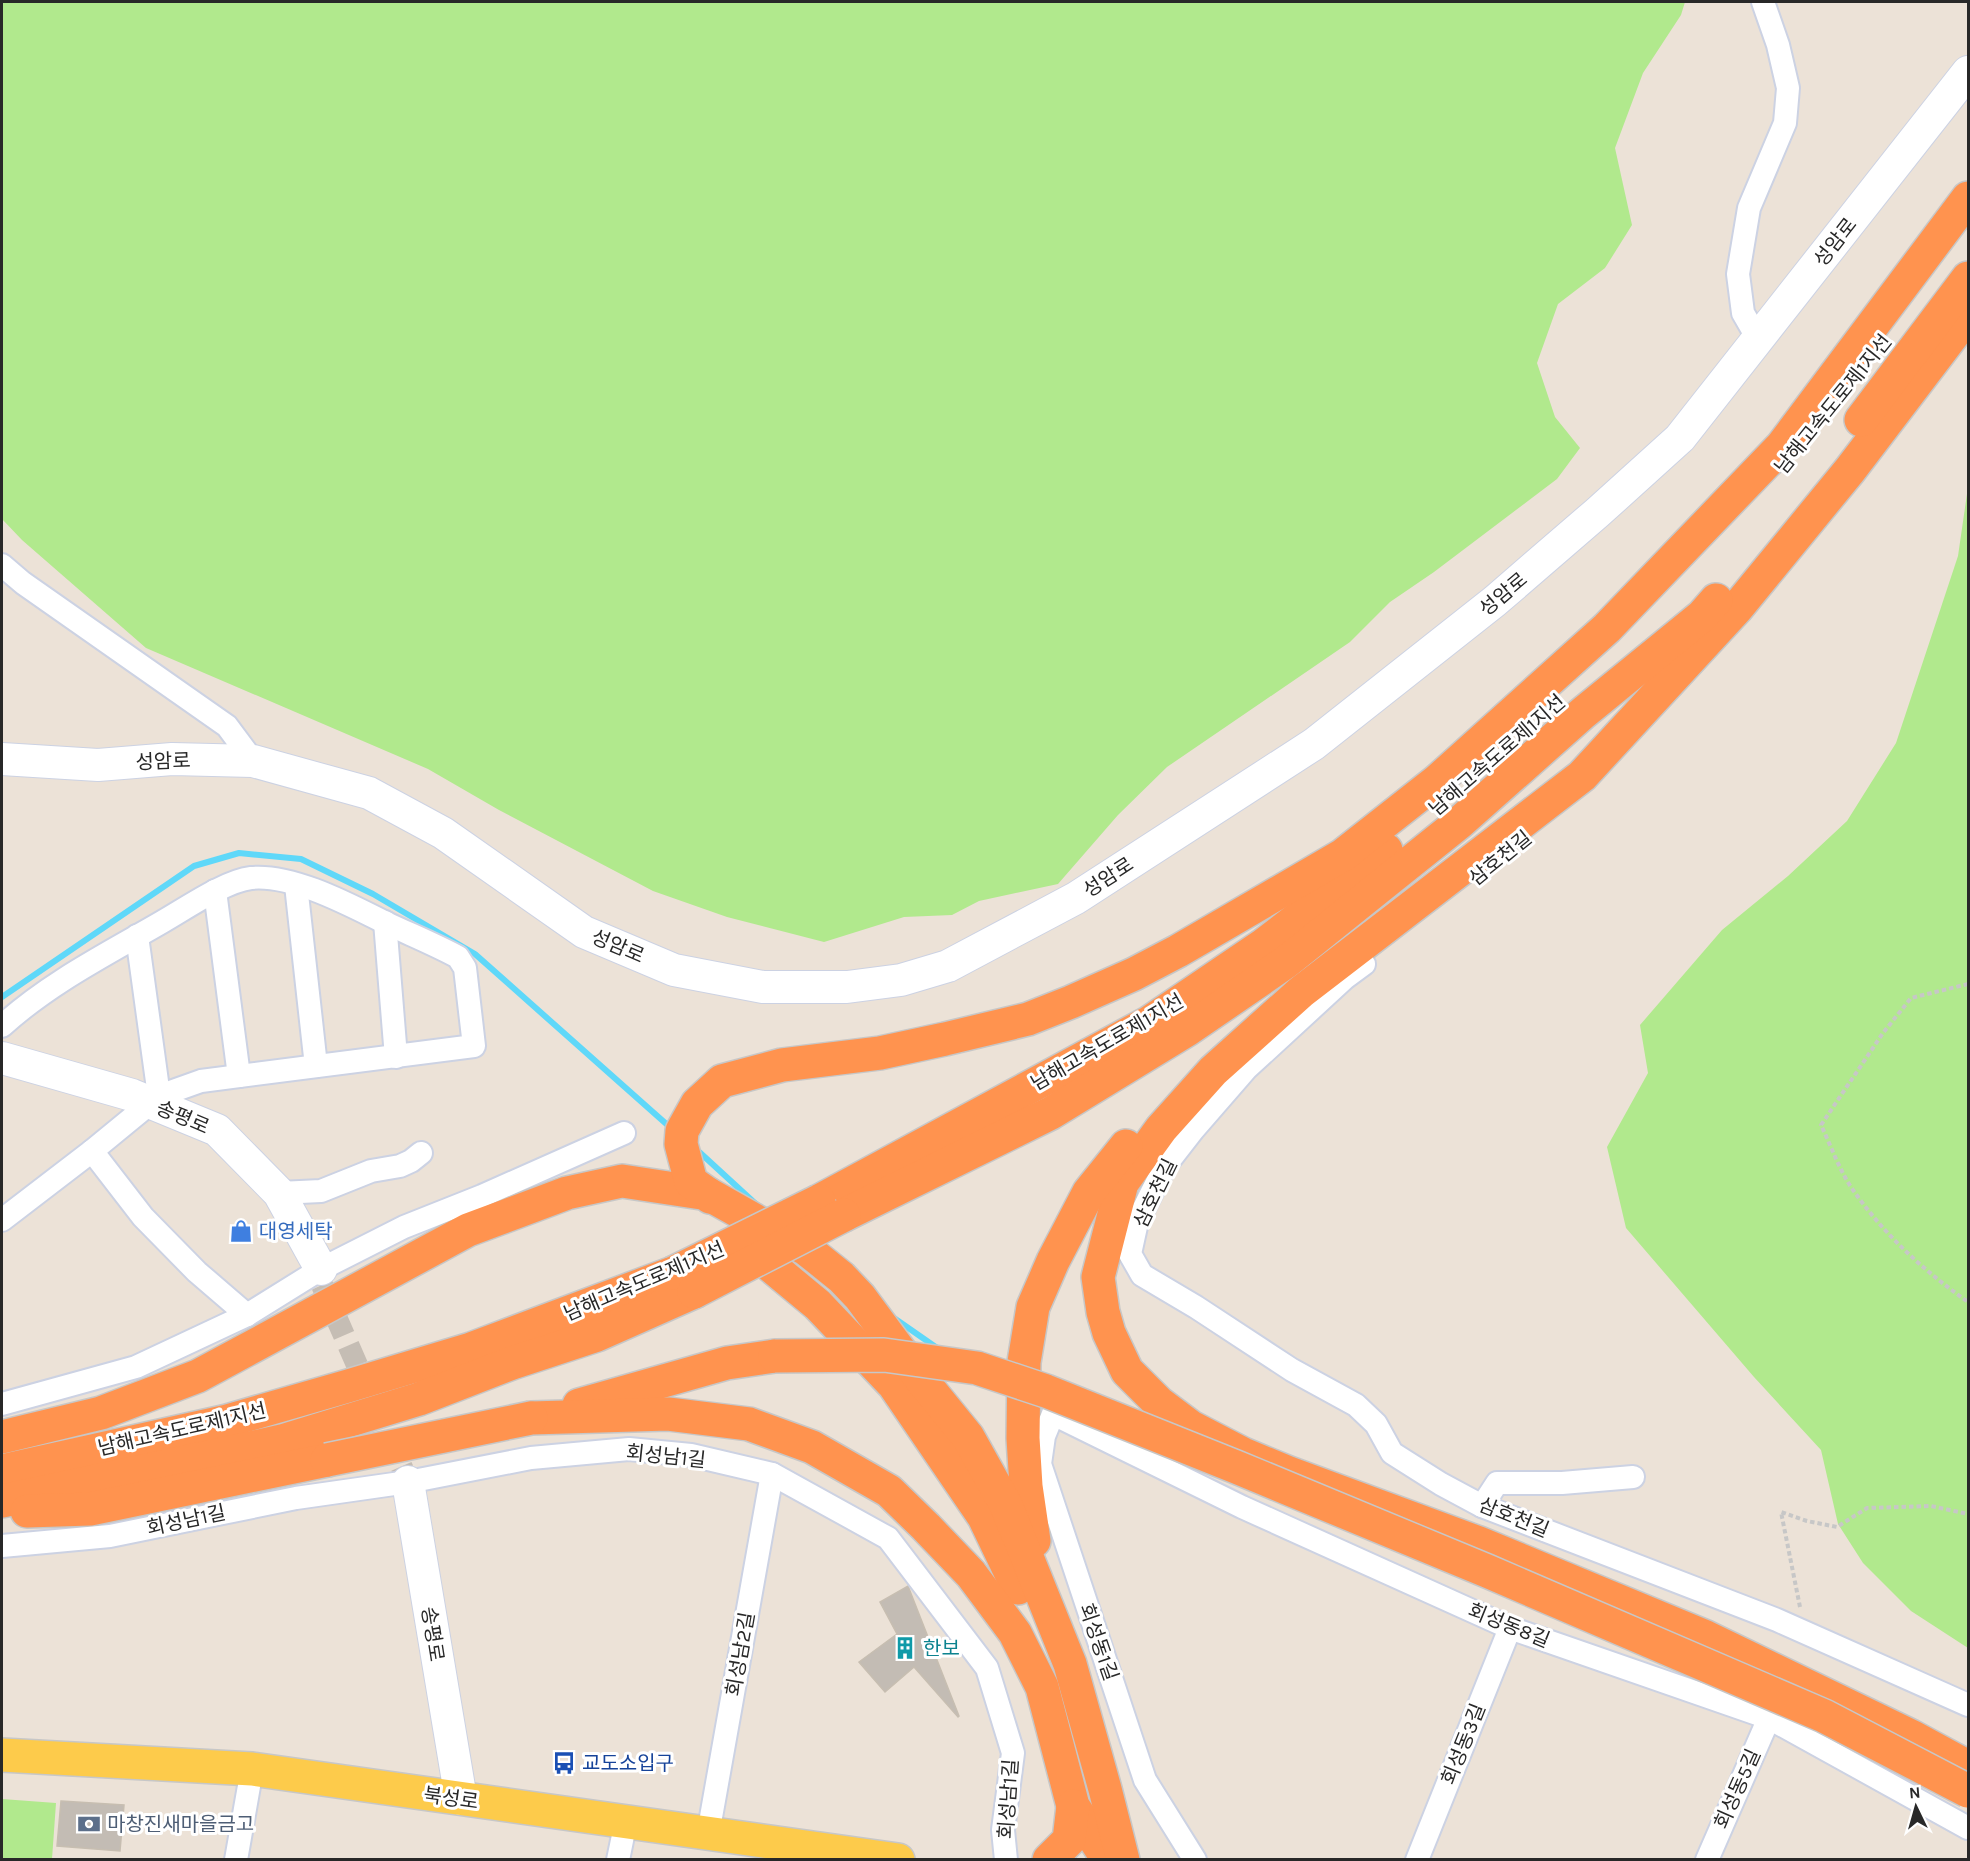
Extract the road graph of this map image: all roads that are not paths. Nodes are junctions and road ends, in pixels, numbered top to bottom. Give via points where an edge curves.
1 (1763, 2) edge
2 (1968, 72) edge
3 (1968, 198) edge
4 (1968, 230) edge
5 (1968, 278) edge
6 (1968, 315) edge
7 (1758, 339) junction
8 (1828, 517) dead end
9 (2, 565) edge
10 (1702, 616) junction
11 (2, 759) edge
12 (253, 761) junction
13 (296, 885) junction
14 (215, 891) junction
15 (385, 922) junction
16 (138, 936) junction
17 (2, 1026) edge
18 (396, 1057) junction
19 (2, 1058) edge
20 (316, 1066) junction
21 (239, 1076) junction
22 (155, 1099) junction
23 (624, 1133) dead end
24 (92, 1151) junction
25 (421, 1153) dead end
26 (279, 1194) junction
27 (708, 1194) junction
28 (831, 1208) junction
29 (2, 1220) edge
30 (321, 1277) junction
31 (683, 1282) junction
32 (247, 1315) junction
33 (2, 1404) edge
34 (531, 1418) junction
35 (1033, 1423) junction
36 (2, 1437) edge
37 (2, 1470) edge
38 (772, 1474) junction
39 (406, 1476) junction
40 (1633, 1477) dead end
41 (2, 1501) edge
42 (1482, 1506) junction
43 (2, 1512) edge
44 (2, 1546) edge
45 (1051, 1616) junction
46 (1510, 1628) junction
47 (1968, 1705) edge
48 (1768, 1718) junction
49 (2, 1755) edge
50 (1968, 1767) edge
51 (252, 1769) junction
52 (1105, 1789) junction
53 (1968, 1791) edge
54 (460, 1799) junction
55 (1073, 1806) junction
56 (626, 1821) junction
57 (1968, 1828) edge
58 (708, 1834) junction
59 (1112, 1858) edge
60 (236, 1860) edge
61 (618, 1860) edge
62 (898, 1860) edge
63 (1006, 1860) edge
64 (1049, 1860) edge
65 (1148, 1860) edge
66 (1194, 1860) edge
67 (1417, 1860) edge
68 (1707, 1860) edge

1 - 7 street via 1788,88 1785,123 1749,208 1738,274 1743,314
2 - 7 main road, 성암로
3 - 27 highway via 1782,446 1607,628 1437,781 1343,855 1169,956 1028,1019 880,1053 782,1065 722,1082 697,1104 682,1131 681,1144 691,1182
4 - 28 highway, 남해고속도로제1지선 via 1819,425 1744,513 1604,660 1406,835 1262,946 1150,1022
5 - 10 highway, 남해고속도로제1지선 via 1799,505
6 - 50 highway via 1850,470 1737,608 1582,776 1301,992 1213,1071 1161,1129 1122,1183 1098,1277 1109,1333 1127,1371 1159,1403 1191,1427 1243,1454 1479,1544 1706,1637
7 - 12 main road, 성암로 via 1680,438 1495,601 1314,744 1076,898 948,966 901,980 847,987 763,987 674,970 584,932 444,833 369,793
8 - 42 street, 삼호천길 via 1770,592 1611,762 1530,834 1345,978 1246,1069 1165,1166 1137,1222 1130,1254 1142,1275 1292,1370 1356,1405 1376,1424 1392,1453
9 - 12 street via 227,726
10 - 28 highway, 남해고속도로제1지선 via 1583,713 1459,823 1286,962 1187,1030 1051,1113
10 - 35 highway via 1616,712 1541,787 1262,1005 1179,1078 1089,1192 1033,1307 1024,1362
11 - 12 main road, 성암로 via 98,765 172,759
13 - 14 street via 250,878
13 - 15 street
13 - 20 street
14 - 16 street
14 - 21 street
15 - 18 street
15 - 18 street via 458,957 465,968 474,1046
16 - 17 street via 51,987
16 - 22 street
18 - 20 street
19 - 22 main road, 송평로
20 - 21 street
21 - 22 street via 201,1081
22 - 24 street
22 - 26 main road, 송평로 via 217,1130
23 - 30 street via 404,1227
24 - 29 street
24 - 32 street via 143,1217
25 - 26 street via 400,1166 371,1171 321,1191
26 - 30 main road, 송평로
27 - 36 highway via 622,1181 567,1193 468,1230 198,1376 101,1413
27 - 45 highway via 806,1249 860,1297 968,1437 1006,1505
27 - 59 highway via 771,1266 818,1305 894,1385 984,1518 1040,1643
28 - 31 highway, 남해고속도로제1지선, bridge
30 - 32 street
31 - 37 highway, 남해고속도로제1지선 via 227,1421
31 - 41 highway, 남해고속도로제1지선 via 597,1335 419,1399 282,1441
32 - 33 street via 136,1367
34 - 43 highway, bridge via 90,1509
34 - 53 highway, bridge via 727,1363 775,1356 884,1355 977,1368 1226,1462 1433,1549 1824,1716
34 - 55 highway via 668,1414 748,1424 812,1447 889,1491 971,1574 1015,1633 1042,1687
35 - 45 highway via 1026,1486
35 - 46 street, 회성동8길 via 1242,1507
35 - 66 street, 회성동1길 via 1044,1436 1040,1464 1145,1780
38 - 39 street, 회성남1길 via 691,1455 629,1449
38 - 58 street, 회성남2길
38 - 63 street, 회성남1길 via 888,1538 987,1668 1013,1754 1003,1830
39 - 44 street, 회성남1길 via 110,1536
39 - 54 main road, 송평로
40 - 42 street via 1497,1483
42 - 47 street, 삼호천길 via 1803,1631
45 - 52 highway via 1070,1664
46 - 48 street, 회성동8길
46 - 67 street, 회성동3길
48 - 57 street, 회성동8길
48 - 68 street, 회성동5길
49 - 51 main road, 북성로
51 - 54 main road, 북성로
51 - 60 street
52 - 59 highway
52 - 65 highway
54 - 56 main road, 북성로
55 - 59 highway
55 - 64 highway via 1069,1840
56 - 58 main road, 북성로
56 - 61 street
58 - 62 main road, 북성로

